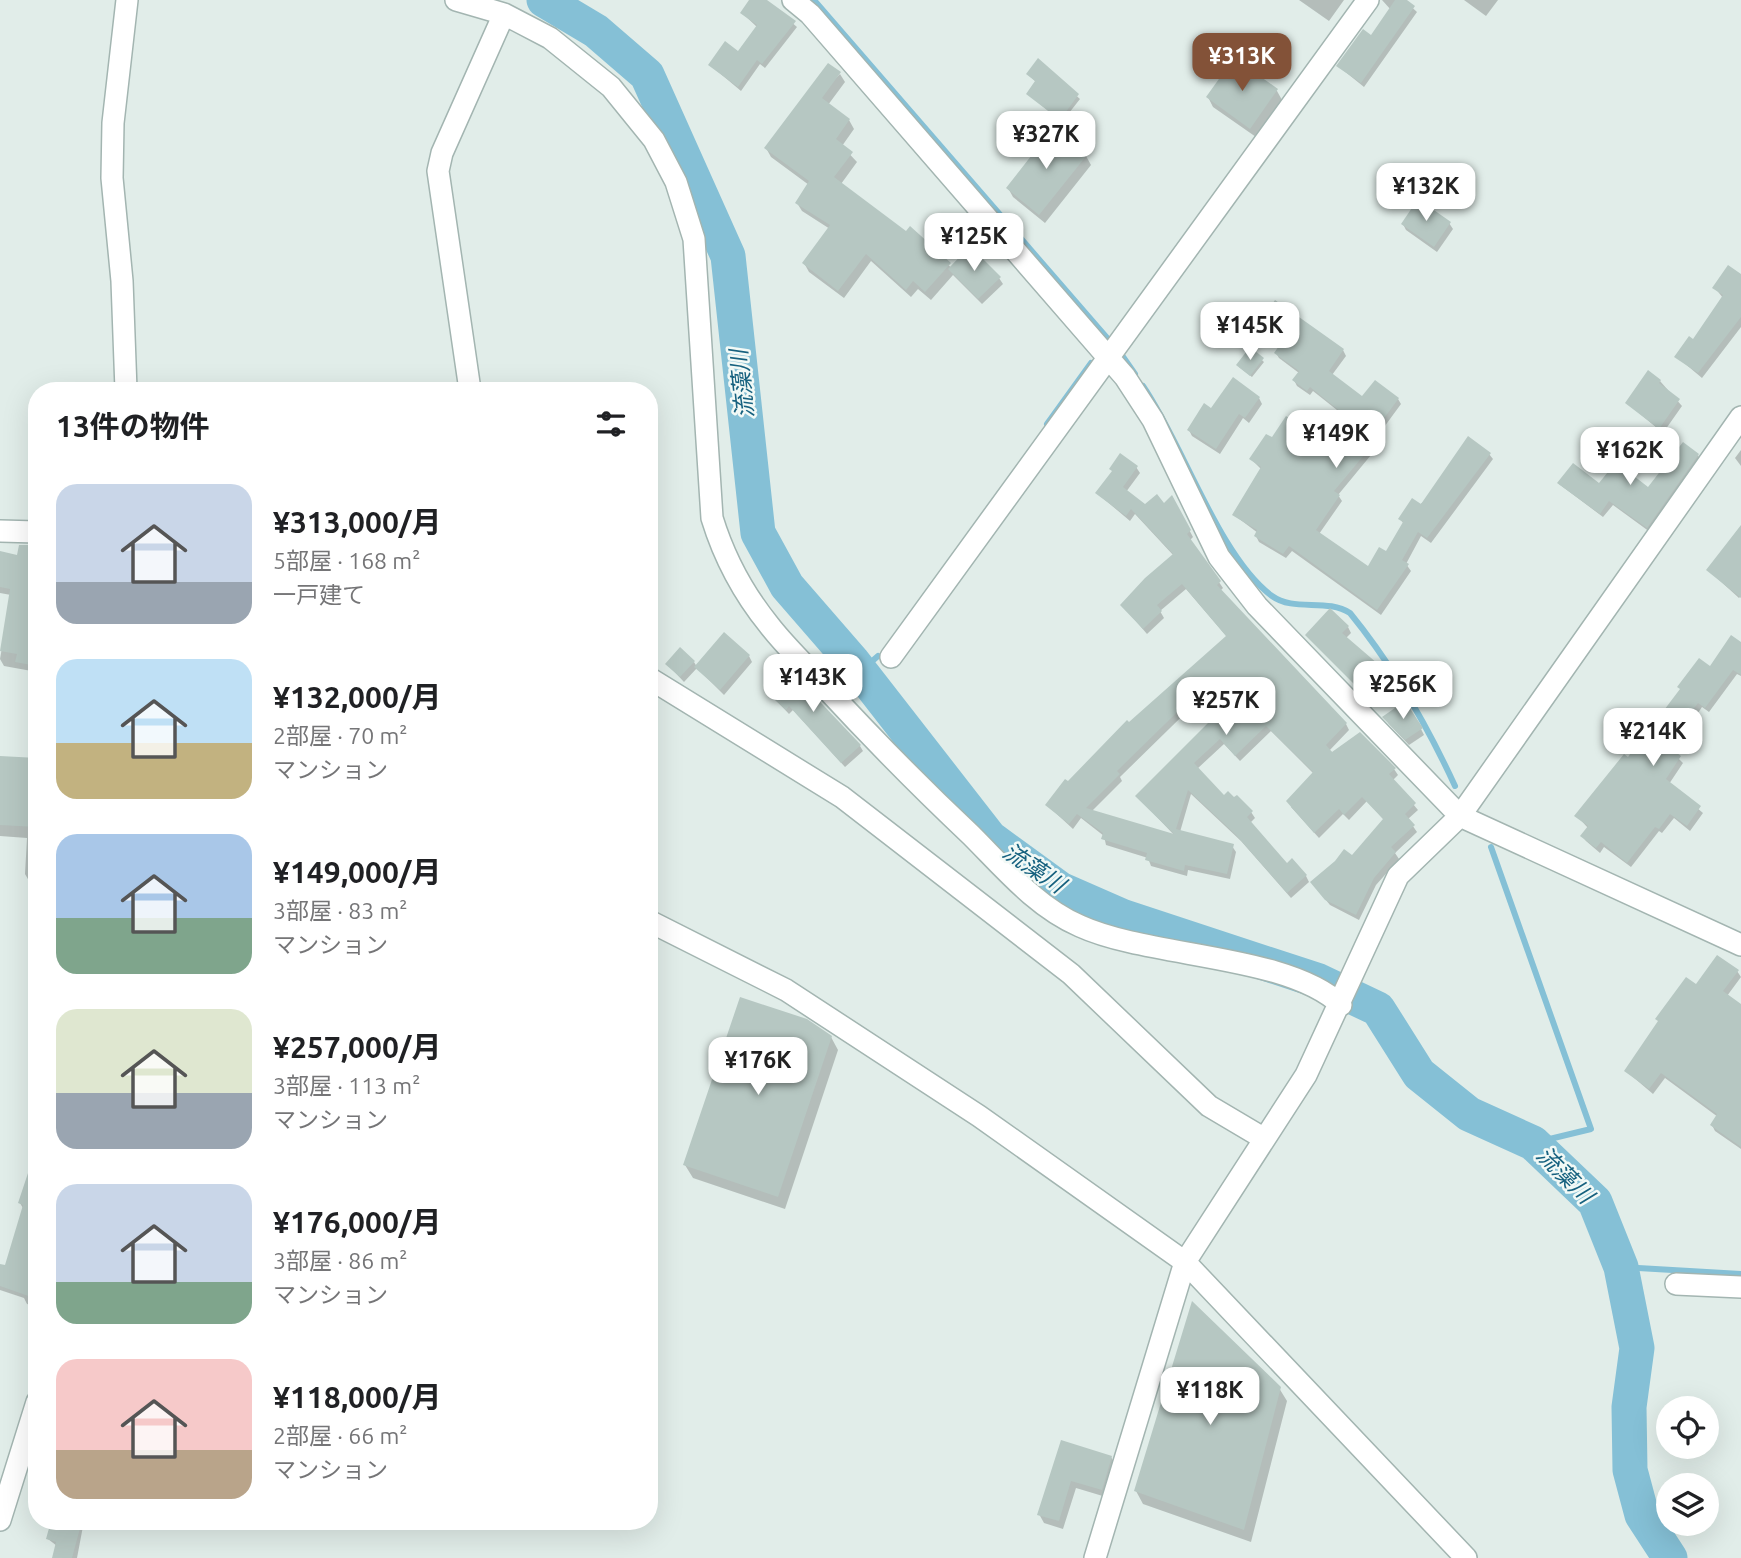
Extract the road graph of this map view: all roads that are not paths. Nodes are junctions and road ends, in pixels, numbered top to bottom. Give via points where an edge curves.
1 (127, 0) edge
2 (456, 0) edge
3 (793, 0) edge
4 (1368, 0) edge
5 (504, 14) junction
6 (1114, 349) junction
7 (126, 382) edge
8 (469, 382) edge
9 (1741, 417) edge
10 (0, 531) edge
11 (28, 532) edge
12 (891, 657) dead end
13 (658, 684) edge
14 (1460, 816) junction
15 (658, 926) edge
16 (1741, 945) edge
17 (1341, 1004) junction
18 (1263, 1138) junction
19 (1185, 1262) junction
20 (1676, 1284) dead end
21 (1741, 1287) edge
22 (28, 1431) edge
23 (0, 1521) edge
24 (1095, 1558) edge
25 (1466, 1558) edge

1 - 7 street via 113,123 112,178
2 - 5 street
3 - 6 street via 810,13
4 - 6 street
5 - 8 street via 438,171
5 - 17 street via 550,38 611,87 654,140 676,182 694,239 712,518 740,584 769,625 894,761 1047,909 1116,938 1263,970 1323,989
6 - 12 street
6 - 14 street via 1219,556 1250,596
9 - 14 street
10 - 11 street
13 - 18 street via 842,797 1070,974 1209,1106
14 - 16 street
14 - 17 street via 1398,876
15 - 19 street via 786,990 979,1116
17 - 18 street via 1306,1075
18 - 19 street
19 - 24 street
19 - 25 street
20 - 21 street
22 - 23 street

